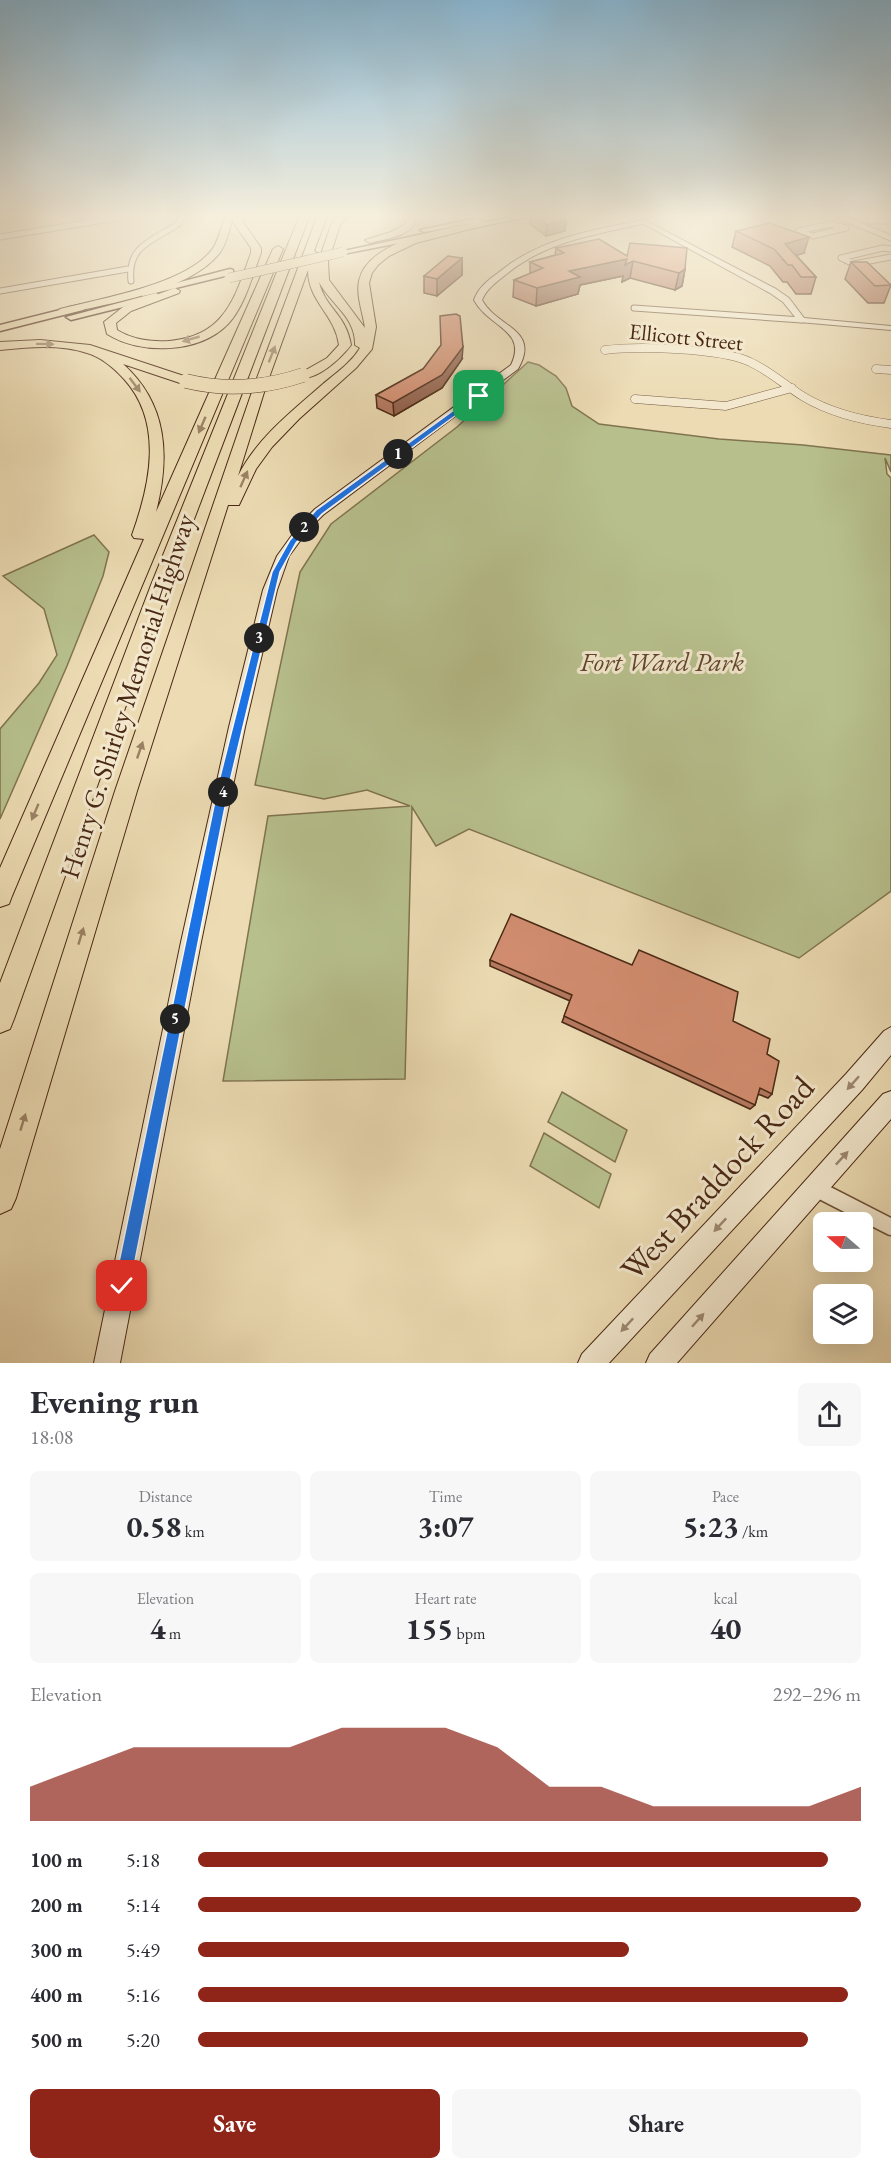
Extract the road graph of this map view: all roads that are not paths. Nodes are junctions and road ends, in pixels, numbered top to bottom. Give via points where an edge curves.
1 (60, 281) edge
2 (166, 281) edge
3 (203, 281) edge
4 (210, 281) edge
5 (244, 281) edge
6 (254, 281) edge
7 (264, 281) edge
8 (279, 281) edge
9 (299, 281) edge
10 (314, 281) edge
11 (324, 281) edge
12 (363, 281) edge
13 (493, 281) edge
14 (754, 281) edge
15 (0, 291) edge
16 (175, 291) junction
17 (634, 308) dead end
18 (64, 311) junction
19 (802, 320) junction
20 (0, 328) edge
21 (891, 328) edge
22 (241, 331) junction
23 (0, 335) edge
24 (0, 346) edge
25 (90, 350) junction
26 (605, 350) dead end
27 (353, 364) junction
28 (876, 369) dead end
29 (891, 370) edge
30 (792, 388) junction
31 (635, 399) dead end
32 (891, 423) edge
33 (173, 649) junction
34 (57, 758) junction
35 (0, 896) edge
36 (0, 1019) edge
37 (891, 1038) edge
38 (891, 1102) edge
39 (814, 1188) junction
40 (0, 1198) edge
41 (891, 1227) edge
42 (107, 1363) edge
43 (591, 1363) edge
44 (659, 1363) edge

1 - 15 street
2 - 18 highway
3 - 18 main road
4 - 16 main road
5 -> 16 highway via 218,328 198,338 161,345 134,343 111,332 109,325 121,312
6 - 22 highway
7 - 22 highway, Henry G. Shirley Memorial Highway
8 - 36 highway via 160,585
33 -> 9 highway, Henry G. Shirley Memorial Highway
10 - 25 highway, bridge via 319,296 338,318 345,345 331,361 289,380 239,387 197,384
11 - 27 highway via 361,330 361,350
12 - 27 highway via 371,336 367,348
13 - 42 main road via 478,300 519,341 522,352 516,367 319,512 280,562 260,630 213,839
14 - 19 street via 786,300
16 - 23 main road
17 - 19 street
18 - 20 main road
19 - 21 street
22 -> 34 highway, Henry G. Shirley Memorial Highway
24 -> 25 highway via 52,344
25 -> 34 highway via 121,368 140,391 158,432 159,455 149,513
26 - 30 street, Ellicott Street via 737,357 757,364
33 -> 27 highway via 249,467 273,436
28 - 29 street
30 - 31 street via 726,406
30 - 32 street, Ellicott Street via 836,412
40 -> 33 highway, Henry G. Shirley Memorial Highway
34 -> 35 highway, Henry G. Shirley Memorial Highway
37 -> 43 main road, West Braddock Road
39 -> 38 main road
39 - 41 street
44 -> 39 main road

